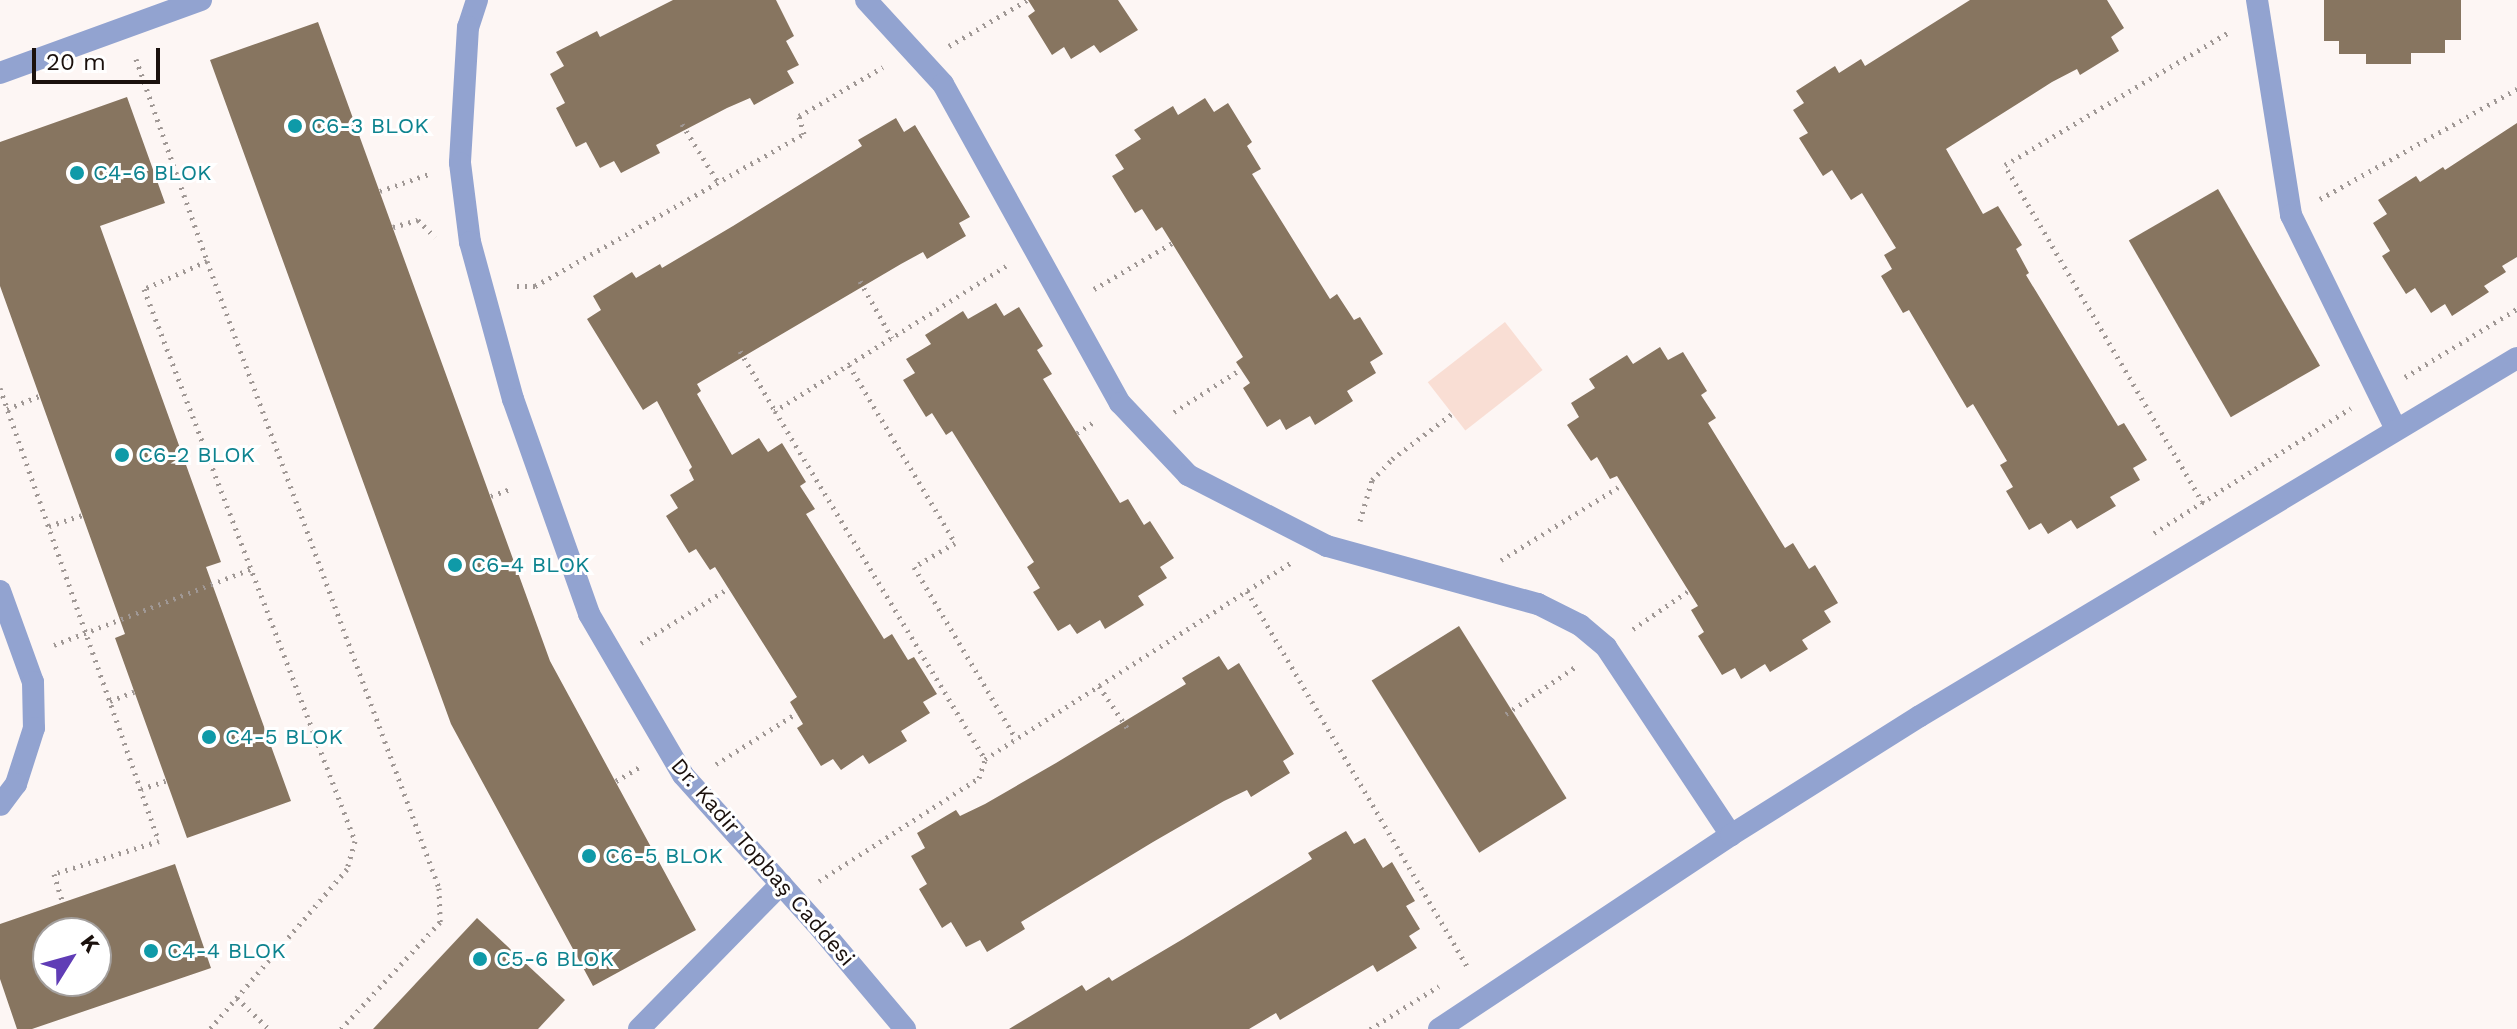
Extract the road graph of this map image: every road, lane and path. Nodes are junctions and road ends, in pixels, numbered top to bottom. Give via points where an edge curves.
1 (201, 0) edge
2 (477, 0) edge
3 (866, 0) edge
4 (1027, 0) edge
5 (2257, 8) edge
6 (125, 28) junction
7 (918, 56) junction
8 (0, 73) edge
9 (2517, 89) edge
10 (682, 124) dead end
11 (460, 163) junction
12 (718, 182) junction
13 (380, 191) dead end
14 (2291, 215) junction
15 (1172, 243) dead end
16 (1034, 248) junction
17 (207, 261) junction
18 (860, 281) dead end
19 (482, 285) junction
20 (1066, 305) junction
21 (892, 338) junction
22 (740, 351) dead end
23 (2517, 358) edge
24 (849, 365) junction
25 (1241, 369) dead end
26 (0, 388) edge
27 (39, 396) dead end
28 (7, 409) junction
29 (775, 411) junction
30 (1453, 413) dead end
31 (2396, 429) junction
32 (1144, 432) junction
33 (1622, 485) dead end
34 (82, 515) dead end
35 (49, 526) junction
36 (2221, 535) junction
37 (1321, 543) junction
38 (1351, 553) junction
39 (251, 569) junction
40 (729, 588) dead end
41 (1482, 589) junction
42 (0, 591) edge
43 (1247, 591) junction
44 (86, 632) junction
45 (23, 657) junction
46 (615, 659) junction
47 (1099, 686) junction
48 (134, 692) dead end
49 (110, 701) junction
50 (797, 713) dead end
51 (1128, 729) dead end
52 (1016, 739) junction
53 (985, 759) junction
54 (166, 781) dead end
55 (688, 782) junction
56 (141, 789) junction
57 (0, 805) edge
58 (1731, 835) junction
59 (787, 891) junction
60 (63, 903) dead end
61 (237, 998) junction
62 (1484, 999) junction
63 (210, 1029) edge
64 (269, 1029) edge
65 (341, 1029) edge
66 (639, 1029) edge
67 (905, 1029) edge
68 (1439, 1029) edge

1 - 6 street
2 - 11 street, Dr. Kadir Topbaş Caddesi via 468,27
3 - 7 street
4 - 7 path
5 - 14 street
5 - 36 path via 2005,165
6 - 8 street
6 - 17 path
7 - 12 path via 799,116 804,134
7 - 16 street via 943,84
9 - 14 path
10 - 12 path
11 - 13 path
11 - 19 street, Dr. Kadir Topbaş Caddesi via 470,242
12 - 19 path via 535,286
14 - 31 street
15 - 20 path
16 - 20 street
16 - 21 path
17 - 39 path via 144,289
17 - 65 path via 439,888 440,922
18 - 21 path
19 - 46 street, Dr. Kadir Topbaş Caddesi via 513,399 589,614
20 - 32 street via 1120,403
21 - 24 path
22 - 29 path
23 - 31 street
24 - 29 path
24 - 52 path via 955,543 914,567
25 - 32 path
26 - 28 path
27 - 28 path
28 - 35 path
29 - 53 path
30 - 38 path via 1372,480
31 - 36 street
32 - 37 street via 1188,475
33 - 41 path via 1496,564
34 - 35 path
35 - 44 path
36 - 58 street
37 - 38 street
37 - 43 path
38 - 41 street
39 - 44 path
39 - 61 path via 355,841 347,869
40 - 46 path
41 - 58 street via 1538,604 1580,625 1606,647
42 - 45 street
43 - 47 path
43 - 62 path
44 - 45 path
44 - 49 path
45 - 57 street via 33,682 34,728 16,784
46 - 55 street, Dr. Kadir Topbaş Caddesi
47 - 51 path
47 - 52 path
48 - 49 path
49 - 56 path
50 - 55 path
52 - 53 path
53 - 59 path via 979,778
54 - 56 path
55 - 59 street, Dr. Kadir Topbaş Caddesi
56 - 60 path via 159,841 54,874
58 - 62 street
59 - 66 street
59 - 67 street, Dr. Kadir Topbaş Caddesi
61 - 63 path
61 - 64 path
62 - 68 street

